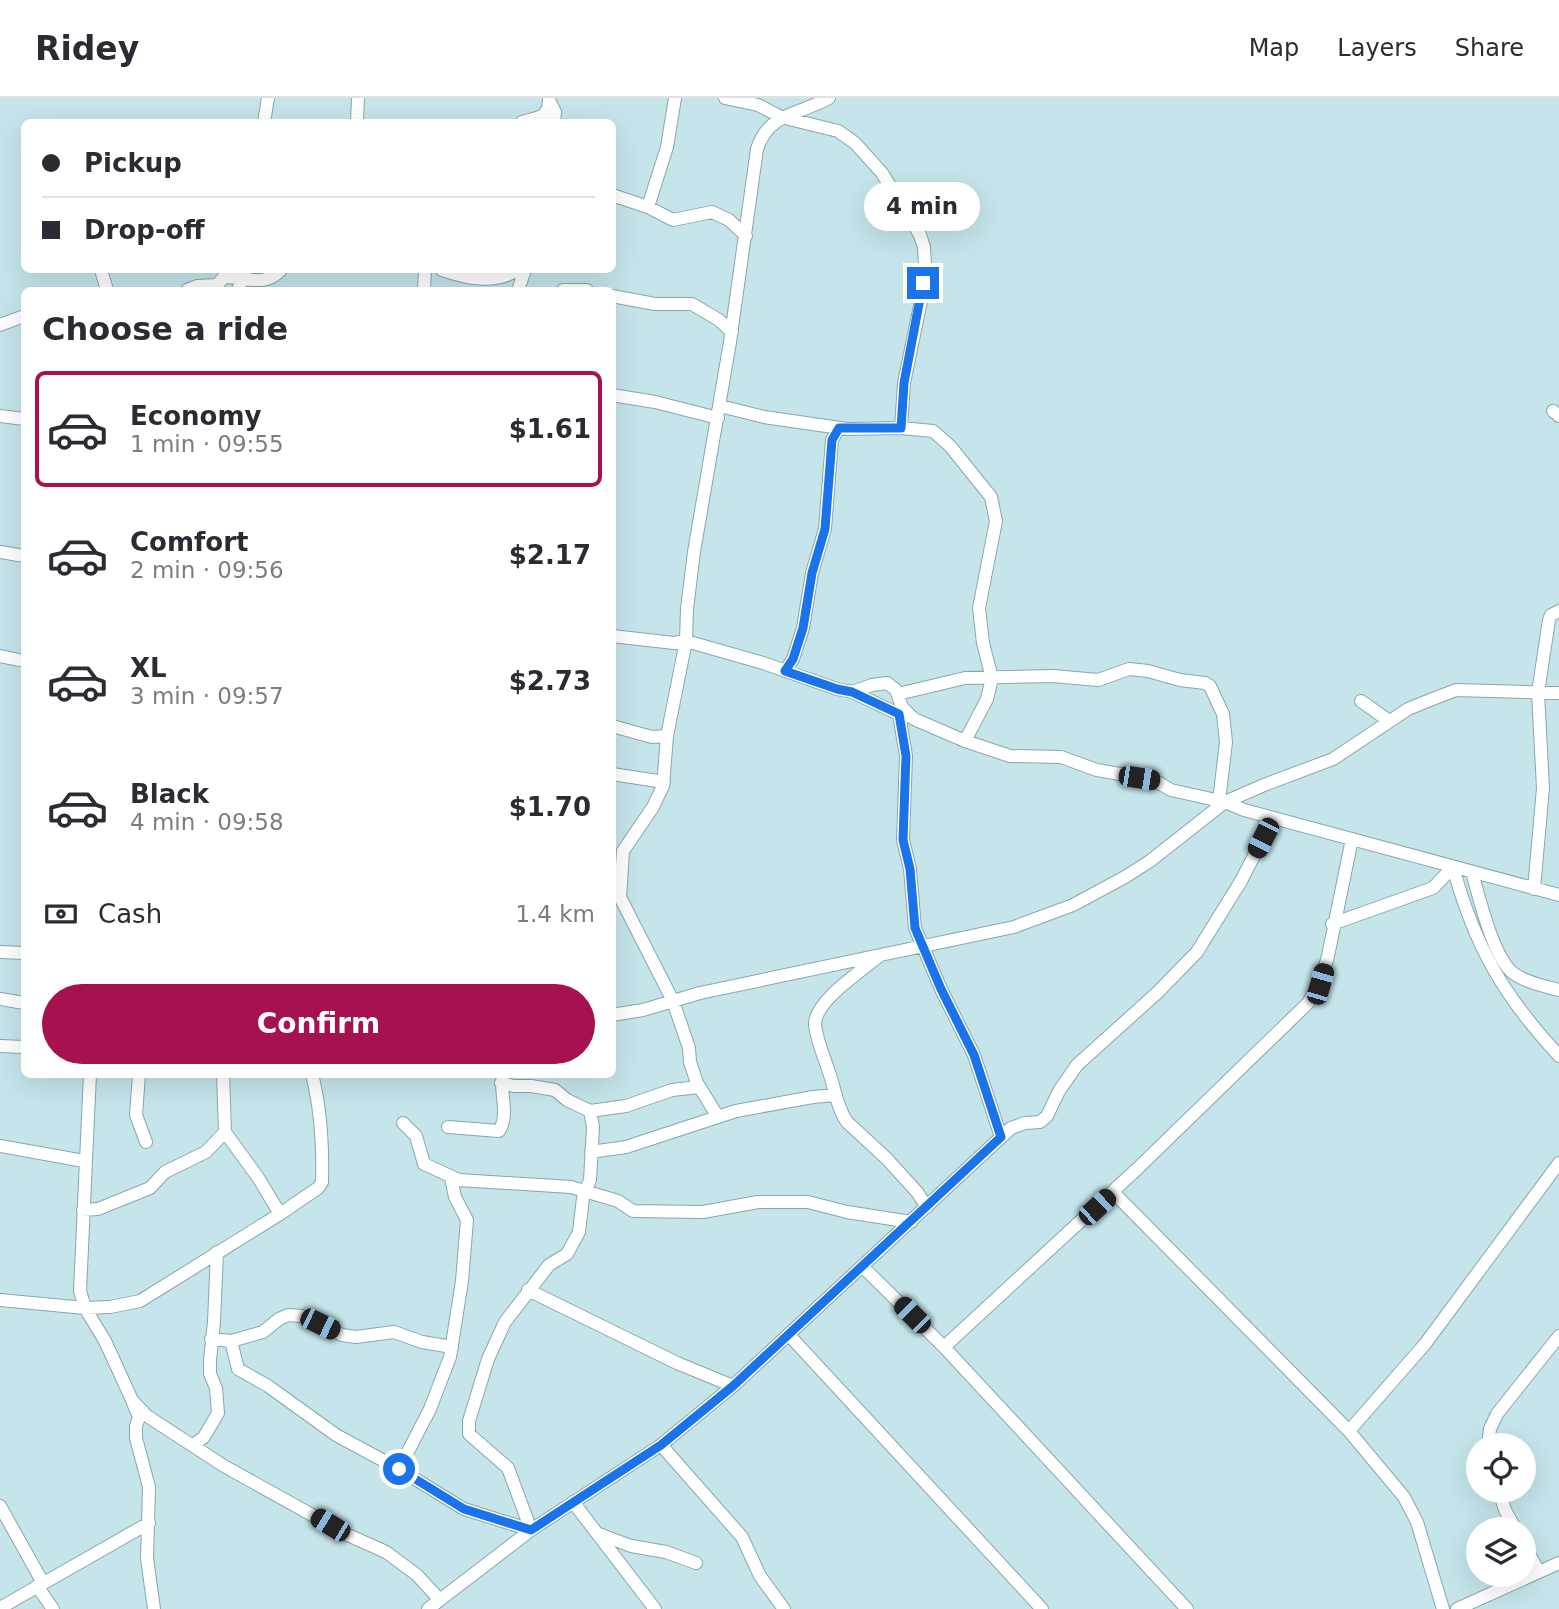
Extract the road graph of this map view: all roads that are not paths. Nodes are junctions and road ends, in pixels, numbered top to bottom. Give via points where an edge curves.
1 (268, 98) edge
2 (358, 98) edge
3 (676, 98) edge
4 (725, 98) edge
5 (829, 98) edge
6 (549, 99) edge
7 (781, 117) junction
8 (264, 119) edge
9 (357, 119) edge
10 (532, 119) edge
11 (554, 119) edge
12 (616, 196) edge
13 (648, 207) junction
14 (746, 236) junction
15 (278, 273) edge
16 (452, 273) edge
17 (511, 273) edge
18 (242, 279) edge
19 (197, 287) edge
20 (616, 297) edge
21 (21, 317) edge
22 (0, 325) edge
23 (732, 332) junction
24 (616, 396) edge
25 (719, 412) junction
26 (0, 416) edge
27 (21, 419) edge
28 (839, 428) junction
29 (901, 428) junction
30 (0, 552) edge
31 (21, 556) edge
32 (1559, 611) edge
33 (616, 636) edge
34 (687, 641) junction
35 (0, 656) edge
36 (21, 660) edge
37 (785, 671) junction
38 (992, 677) junction
39 (852, 692) junction
40 (1559, 692) edge
41 (1538, 693) junction
42 (898, 694) junction
43 (1361, 701) dead end
44 (899, 714) junction
45 (914, 719) junction
46 (1389, 721) junction
47 (616, 727) edge
48 (667, 736) junction
49 (965, 741) junction
50 (616, 775) edge
51 (664, 782) junction
52 (1222, 802) junction
53 (1273, 819) junction
54 (1352, 839) junction
55 (1453, 867) junction
56 (1472, 872) junction
57 (1534, 889) junction
58 (1559, 895) edge
59 (1332, 924) junction
60 (921, 945) junction
61 (0, 952) edge
62 (21, 953) edge
63 (882, 954) junction
64 (1559, 990) edge
65 (0, 999) edge
66 (673, 1000) junction
67 (21, 1002) edge
68 (616, 1014) edge
69 (0, 1046) edge
70 (21, 1047) edge
71 (1559, 1056) edge
72 (90, 1078) edge
73 (139, 1078) edge
74 (223, 1078) edge
75 (313, 1078) edge
76 (502, 1079) edge
77 (699, 1087) junction
78 (836, 1095) junction
79 (590, 1111) junction
80 (718, 1117) junction
81 (403, 1123) dead end
82 (448, 1127) dead end
83 (225, 1132) junction
84 (1001, 1137) junction
85 (145, 1142) dead end
86 (0, 1146) edge
87 (591, 1152) junction
88 (84, 1161) junction
89 (1559, 1163) edge
90 (451, 1178) junction
91 (585, 1191) junction
92 (1113, 1192) junction
93 (927, 1207) junction
94 (83, 1210) junction
95 (280, 1214) junction
96 (911, 1222) junction
97 (217, 1252) junction
98 (863, 1267) junction
99 (528, 1290) junction
100 (0, 1300) edge
101 (85, 1308) junction
102 (789, 1335) junction
103 (1559, 1336) edge
104 (211, 1339) junction
105 (231, 1341) junction
106 (452, 1347) junction
107 (944, 1347) junction
108 (733, 1386) junction
109 (132, 1400) junction
110 (1349, 1431) junction
111 (1490, 1433) edge
112 (193, 1445) junction
113 (661, 1445) junction
114 (399, 1469) junction
115 (573, 1502) junction
116 (0, 1506) edge
117 (149, 1523) junction
118 (531, 1530) junction
119 (599, 1534) junction
120 (696, 1563) dead end
121 (1559, 1563) edge
122 (1536, 1567) edge
123 (1539, 1572) junction
124 (40, 1584) junction
125 (439, 1599) junction
126 (0, 1608) edge
127 (53, 1609) edge
128 (154, 1609) edge
129 (428, 1609) edge
130 (655, 1609) edge
131 (784, 1609) edge
132 (1042, 1609) edge
133 (1187, 1609) edge
134 (1443, 1609) edge
135 (1457, 1609) edge

1 - 8 street
2 - 9 street
3 - 13 street
4 - 7 street via 758,105
5 - 7 street
6 - 10 street via 548,110
6 - 11 street
7 - 14 street via 765,131 757,149
7 - 29 street via 838,131 855,143 882,173 925,247
12 - 13 street
13 - 14 street via 673,220 712,212
14 - 23 street
15 - 18 street via 260,281
16 - 17 street via 485,279
18 - 19 street via 224,277 217,285
20 - 23 street via 655,304 692,303
21 - 22 street
23 - 25 street
24 - 25 street
25 - 28 street
25 - 34 street via 694,552
26 - 27 street
28 - 29 street
28 - 37 street via 832,440 825,529 803,628
29 - 38 street via 933,431 991,497 996,520 979,608
30 - 31 street
32 - 41 street via 1549,620
33 - 34 street
34 - 37 street
34 - 48 street
35 - 36 street
37 - 39 street
38 - 42 street via 956,679
38 - 49 street via 987,699
38 - 52 street via 1098,680 1129,669 1205,683 1223,714
39 - 42 street via 887,683
39 - 44 street
40 - 41 street
41 - 46 street via 1456,690
41 - 57 street via 1543,788
42 - 45 street via 902,707
43 - 46 street
44 - 45 street
44 - 60 street via 906,756 903,840
45 - 49 street
46 - 52 street via 1333,760
47 - 48 street via 652,737
48 - 51 street
49 - 52 street via 1010,756 1061,757
50 - 51 street
51 - 66 street via 623,851 620,897
52 - 53 street
52 - 60 street via 1150,861 1073,905 1014,926
53 - 54 street
53 - 84 street via 1197,953 1077,1065 1047,1116 1040,1122 1018,1125
54 - 55 street
54 - 59 street
55 - 56 street
55 - 59 street via 1433,888
55 - 71 street via 1494,973 1517,1009
56 - 57 street
56 - 64 street via 1507,967 1522,978
57 - 58 street
59 - 92 street via 1320,984 1308,1003
60 - 63 street
60 - 84 street via 974,1055
61 - 62 street
63 - 66 street
63 - 78 street via 818,1009 818,1038
65 - 67 street
66 - 68 street
66 - 77 street
69 - 70 street
72 - 88 street
73 - 85 street via 136,1115
74 - 83 street
75 - 95 street via 320,1118 322,1182
76 - 79 street via 513,1086 555,1090
76 - 82 street via 504,1119 499,1131
77 - 79 street via 671,1090 626,1107
77 - 80 street
78 - 80 street
78 - 93 street via 846,1122 886,1158
79 - 87 street
80 - 87 street via 626,1147
81 - 90 street via 416,1136 424,1164
83 - 94 street via 206,1152 165,1172 150,1188 98,1209
83 - 95 street
84 - 93 street
86 - 88 street
87 - 91 street
88 - 94 street
89 - 110 street via 1425,1344
90 - 91 street via 551,1184
90 - 106 street via 467,1220
91 - 96 street via 633,1211 704,1212 758,1202 808,1202
91 - 99 street via 581,1226 572,1247 548,1265
92 - 107 street
92 - 110 street
93 - 96 street
94 - 101 street via 80,1291
95 - 97 street
96 - 98 street
97 - 101 street via 140,1300
97 - 104 street
98 - 102 street
98 - 107 street
99 - 108 street
99 - 118 street via 505,1322 488,1359 468,1429 508,1468
100 - 101 street
101 - 109 street
102 - 108 street
102 - 132 street
103 - 111 street via 1497,1414
104 - 105 street
104 - 112 street via 210,1374 218,1413 212,1427
105 - 106 street via 263,1332 288,1315 302,1316 342,1335 394,1332
105 - 114 street via 238,1369 336,1435
106 - 114 street via 430,1409
107 - 133 street
108 - 113 street
109 - 112 street via 159,1425
109 - 117 street via 139,1417 136,1438 149,1486
110 - 134 street via 1404,1497 1417,1522
112 - 125 street via 394,1558
113 - 115 street
113 - 131 street via 742,1537 760,1576
114 - 118 street via 464,1509
115 - 118 street
115 - 119 street
116 - 124 street
117 - 124 street
117 - 128 street via 147,1558
118 - 125 street
119 - 120 street
119 - 130 street
121 - 123 street
122 - 123 street
123 - 135 street
124 - 126 street
124 - 127 street
125 - 129 street

